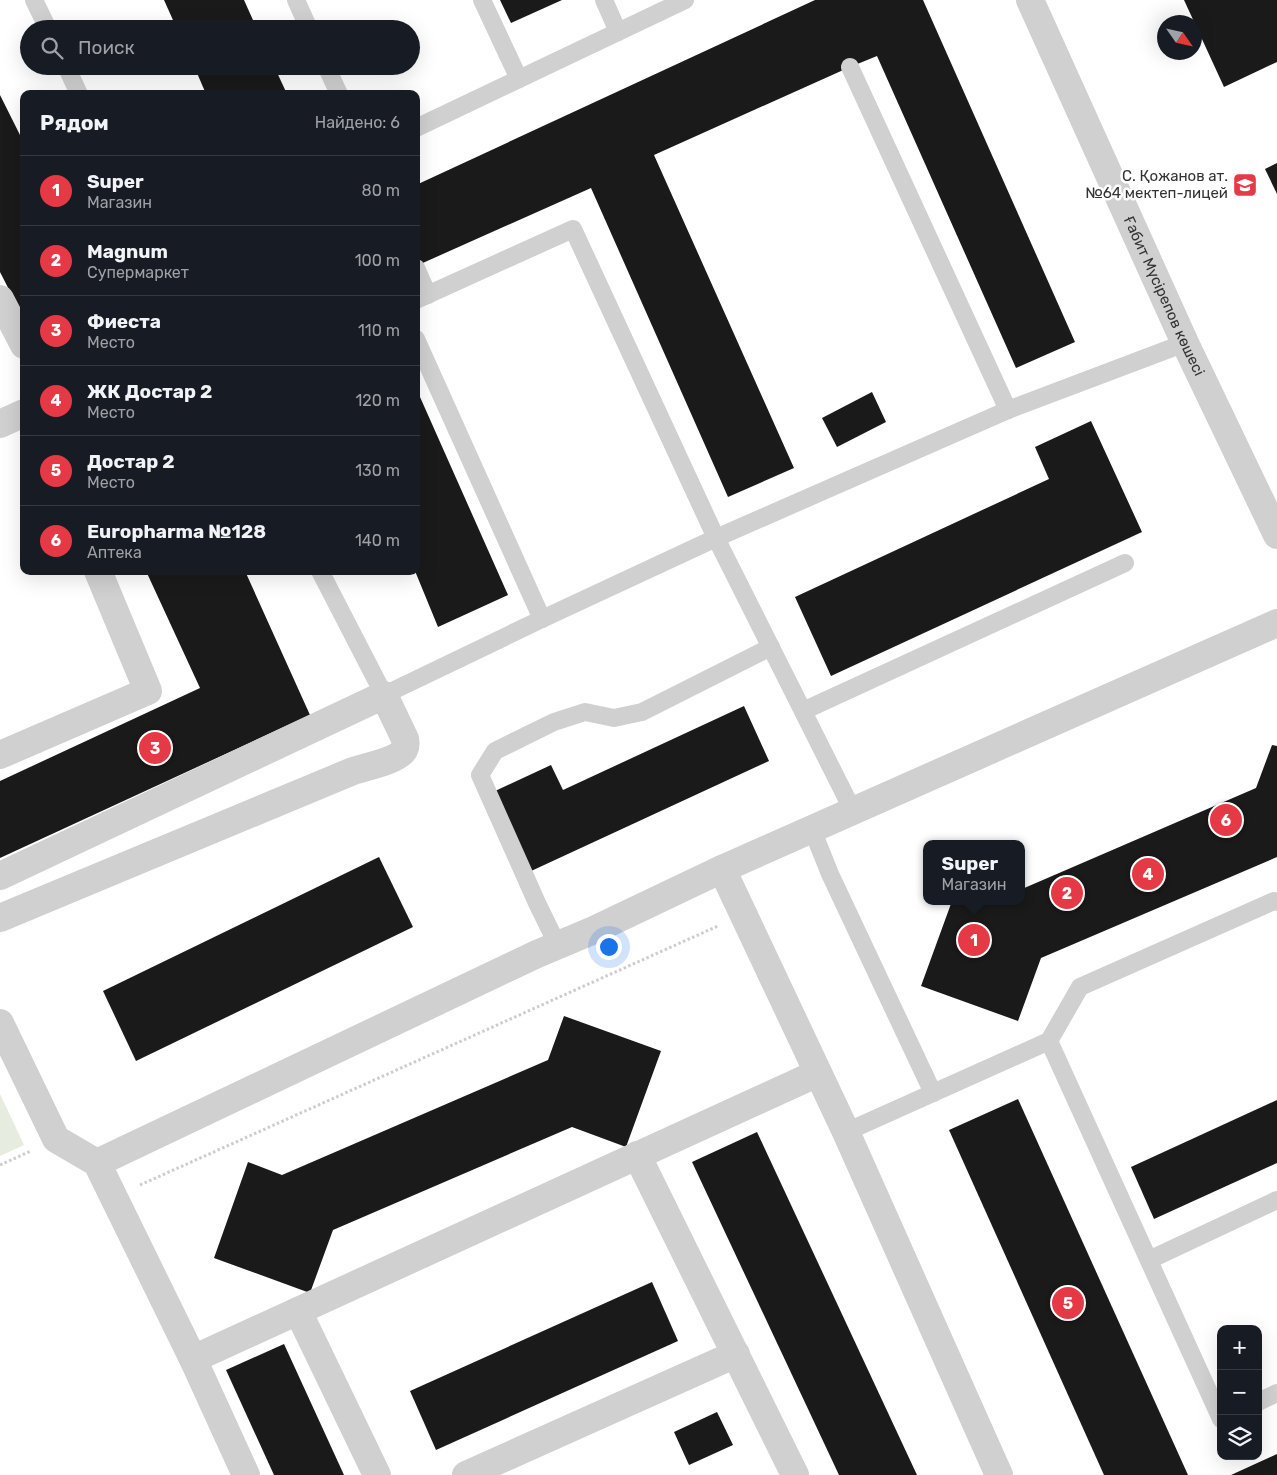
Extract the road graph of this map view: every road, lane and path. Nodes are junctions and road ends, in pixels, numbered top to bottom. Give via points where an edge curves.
1 (34, 0) edge
2 (296, 0) edge
3 (482, 0) edge
4 (604, 0) edge
5 (685, 0) edge
6 (1030, 0) edge
7 (44, 20) edge
8 (305, 20) edge
9 (618, 32) junction
10 (850, 67) dead end
11 (70, 75) edge
12 (330, 75) edge
13 (519, 79) junction
14 (78, 90) edge
15 (337, 90) edge
16 (420, 126) edge
17 (422, 297) edge
18 (0, 299) edge
19 (20, 337) edge
20 (1185, 343) junction
21 (420, 348) edge
22 (1008, 410) junction
23 (20, 415) edge
24 (0, 424) edge
25 (1277, 535) edge
26 (716, 538) junction
27 (1125, 563) dead end
28 (100, 575) edge
29 (322, 575) edge
30 (542, 619) junction
31 (1277, 623) edge
32 (770, 647) junction
33 (384, 695) junction
34 (802, 711) junction
35 (0, 755) edge
36 (853, 811) junction
37 (812, 829) junction
38 (722, 869) junction
39 (0, 876) edge
40 (1277, 902) edge
41 (744, 915) junction
42 (0, 918) edge
43 (558, 946) junction
44 (0, 1023) edge
45 (1049, 1041) junction
46 (818, 1073) junction
47 (933, 1093) junction
48 (846, 1132) junction
49 (637, 1155) junction
50 (97, 1163) junction
51 (113, 1196) junction
52 (1277, 1200) edge
53 (1149, 1260) junction
54 (298, 1311) junction
55 (736, 1354) junction
56 (193, 1358) junction
57 (1277, 1393) edge
58 (1262, 1400) edge
59 (1219, 1415) edge
60 (246, 1475) edge
61 (377, 1475) edge
62 (466, 1475) edge
63 (795, 1475) edge
64 (999, 1475) edge

1 - 7 lane
2 - 8 lane
3 - 13 lane
4 - 9 lane
5 - 9 lane
6 - 20 street, Ғабит Мүсірепов көшесі
9 - 13 lane
10 - 22 lane
11 - 14 lane
12 - 15 lane
13 - 16 lane
17 - 26 lane via 573,229
18 - 19 street
20 - 22 lane
20 - 25 street, Ғабит Мүсірепов көшесі
21 - 30 lane
22 - 26 lane
23 - 24 street
26 - 30 lane
26 - 32 lane
27 - 34 lane
28 - 35 street via 148,691
29 - 33 lane
30 - 33 lane
31 - 36 street
32 - 34 lane
32 - 43 lane via 642,712 614,718 585,712 554,722 495,751 480,775
33 - 39 street
33 - 42 street via 405,738 406,746 397,757 352,771
34 - 36 lane
36 - 37 street
37 - 38 street
37 - 47 lane
38 - 41 street
38 - 43 street
40 - 45 lane via 1080,987
41 - 46 street
41 - 51 path
43 - 50 street
44 - 50 street via 56,1140
45 - 47 lane
45 - 53 lane
46 - 48 street
46 - 49 street
47 - 48 lane
48 - 64 street
49 - 54 street
49 - 55 street
50 - 51 street
51 - 56 street
52 - 53 lane
53 - 59 lane
54 - 56 street
54 - 61 street
55 - 62 street
55 - 63 street
56 - 60 street
57 - 58 lane

